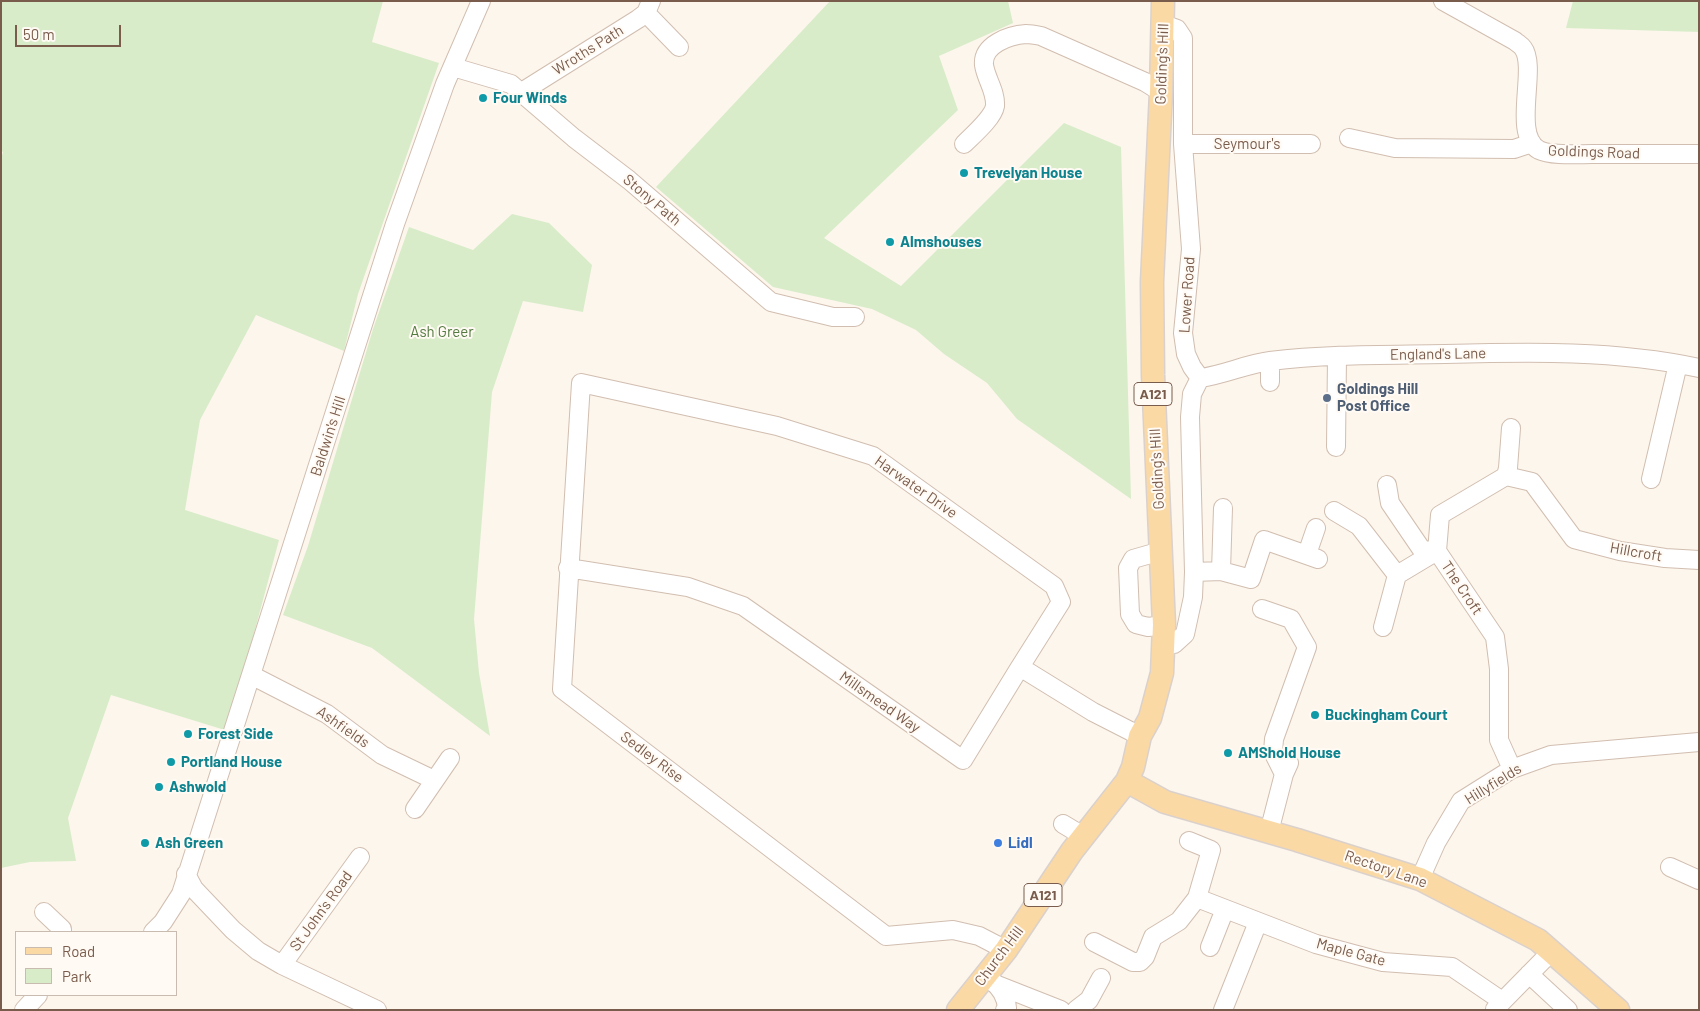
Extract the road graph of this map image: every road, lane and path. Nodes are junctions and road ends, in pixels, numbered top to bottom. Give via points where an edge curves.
1 (481, 1) edge
2 (1163, 1) edge
3 (1443, 1) edge
4 (648, 7) edge
5 (1163, 24) junction
6 (679, 47) dead end
7 (453, 67) junction
8 (1161, 92) junction
9 (520, 93) junction
10 (1349, 138) dead end
11 (1532, 143) junction
12 (964, 144) dead end
13 (1183, 144) junction
14 (1310, 144) dead end
15 (1699, 154) edge
16 (855, 317) dead end
17 (1337, 357) junction
18 (1270, 361) junction
19 (1678, 364) junction
20 (1699, 368) edge
21 (1200, 378) junction
22 (1270, 382) dead end
23 (581, 383) joint
24 (1510, 428) dead end
25 (1336, 447) dead end
26 (1506, 476) junction
27 (1651, 479) dead end
28 (1387, 486) dead end
29 (1223, 508) dead end
30 (1334, 511) dead end
31 (1316, 528) dead end
32 (1161, 551) junction
33 (1437, 551) junction
34 (1699, 560) edge
35 (568, 568) junction
36 (1221, 571) junction
37 (1194, 572) junction
38 (1397, 575) junction
39 (1262, 609) dead end
40 (1383, 626) dead end
41 (1164, 634) junction
42 (1020, 667) junction
43 (251, 675) junction
44 (1140, 736) junction
45 (1699, 742) edge
46 (450, 758) dead end
47 (1512, 768) junction
48 (434, 780) junction
49 (1127, 781) junction
50 (415, 809) dead end
51 (1063, 824) dead end
52 (1269, 832) junction
53 (1083, 836) junction
54 (1189, 841) dead end
55 (360, 857) dead end
56 (1670, 867) dead end
57 (186, 874) junction
58 (1420, 879) junction
59 (1699, 880) edge
60 (1196, 898) junction
61 (1225, 909) junction
62 (44, 912) dead end
63 (1258, 922) junction
64 (62, 931) edge
65 (154, 931) edge
66 (1094, 942) dead end
67 (1210, 947) dead end
68 (1006, 950) junction
69 (1552, 951) junction
70 (282, 965) junction
71 (1529, 974) junction
72 (1101, 978) dead end
73 (990, 980) junction
74 (37, 996) edge
75 (1499, 1006) edge
76 (1008, 1009) edge
77 (24, 1010) edge
78 (377, 1010) edge
79 (958, 1010) edge
80 (1061, 1010) edge
81 (1076, 1010) edge
82 (1223, 1010) edge
83 (1568, 1010) edge
84 (1618, 1010) edge

1 - 7 street, Baldwin's Hill
2 - 5 main road, Golding's Hill / A121
3 - 11 street, Goldings Road via 1515,40 1523,48 1527,55 1526,124
4 - 6 street
4 - 9 street, Wroths Path
5 - 8 main road, Golding's Hill / A121
5 - 13 street, Lower Road via 1177,29 1183,38
7 - 9 street, Stony Path via 511,84
7 - 43 street, Baldwin's Hill via 395,224
8 - 12 street via 1041,36 1025,34 1007,38 991,47 984,56 984,66 993,88 995,105 992,114
8 - 32 main road, Golding's Hill / A121 via 1152,282 1152,375
9 - 16 street, Stony Path via 629,180 771,302 833,318
10 - 11 street via 1395,148 1514,149
11 - 15 street, Goldings Road via 1539,150 1563,154
13 - 14 street, Seymour's
13 - 21 street, Lower Road via 1191,249 1183,333 1186,354
17 - 18 street, England's Lane
17 - 19 street, England's Lane via 1575,353
17 - 25 street
18 - 21 street, England's Lane
18 - 22 street
19 - 20 street, England's Lane
19 - 27 street
21 - 37 street via 1192,394 1190,417
23 - 35 street, Sedley Rise
23 - 42 street, Harwater Drive via 777,426 874,456 1054,586 1061,602
24 - 26 street
26 - 33 street, The Croft via 1440,515
26 - 34 street, Hillcroft via 1532,482 1574,539 1620,551
28 - 33 street via 1390,503 1422,550
29 - 36 street
30 - 38 street via 1359,526
31 - 36 street via 1313,556 1264,540 1251,579
32 - 41 main road, Golding's Hill / A121
32 - 41 street via 1133,559 1128,568 1130,614 1136,624
33 - 38 street
33 - 47 street, The Croft via 1495,637 1499,670 1499,740
35 - 42 street, Millsmead Way via 688,587 743,606 962,760
35 - 68 street, Sedley Rise via 562,689 886,936 952,930 979,936
36 - 37 street
37 - 41 street via 1193,597 1185,634 1174,644
38 - 40 street
39 - 52 street via 1292,619 1307,647 1274,739 1272,752 1287,767
41 - 44 main road, Golding's Hill / A121 via 1157,696
42 - 44 street via 1093,712
43 - 48 street, Ashfields via 327,714 382,755
43 - 57 street, Baldwin's Hill
44 - 49 main road, Golding's Hill / A121
45 - 47 street, Hillyfields via 1551,755
46 - 48 street
47 - 58 street, Hillyfields via 1461,801 1436,843
48 - 50 street
49 - 52 main road, Rectory Lane via 1166,802
49 - 53 main road, Church Hill / A121
51 - 53 street
52 - 58 main road, Rectory Lane
53 - 68 main road, Church Hill / A121
54 - 60 street via 1211,850
55 - 70 street, St John's Road
56 - 59 street
57 - 65 street, Baldwin's Hill via 181,894
57 - 70 street via 194,889 233,930 258,951
58 - 69 main road, Rectory Lane via 1538,940
60 - 61 street, Maple Gate
60 - 66 street via 1179,921 1153,937 1146,957 1140,962 1133,962
61 - 63 street, Maple Gate
61 - 67 street
62 - 64 street
63 - 75 street, Maple Gate via 1316,944 1383,962 1452,967
63 - 82 street
68 - 73 main road, Church Hill / A121
69 - 71 street
69 - 84 main road, Rectory Lane
70 - 78 street
71 - 75 street
71 - 83 street
72 - 81 street via 1089,1000
73 - 76 street via 1006,999
73 - 79 main road, Church Hill / A121
73 - 80 street
74 - 77 street

